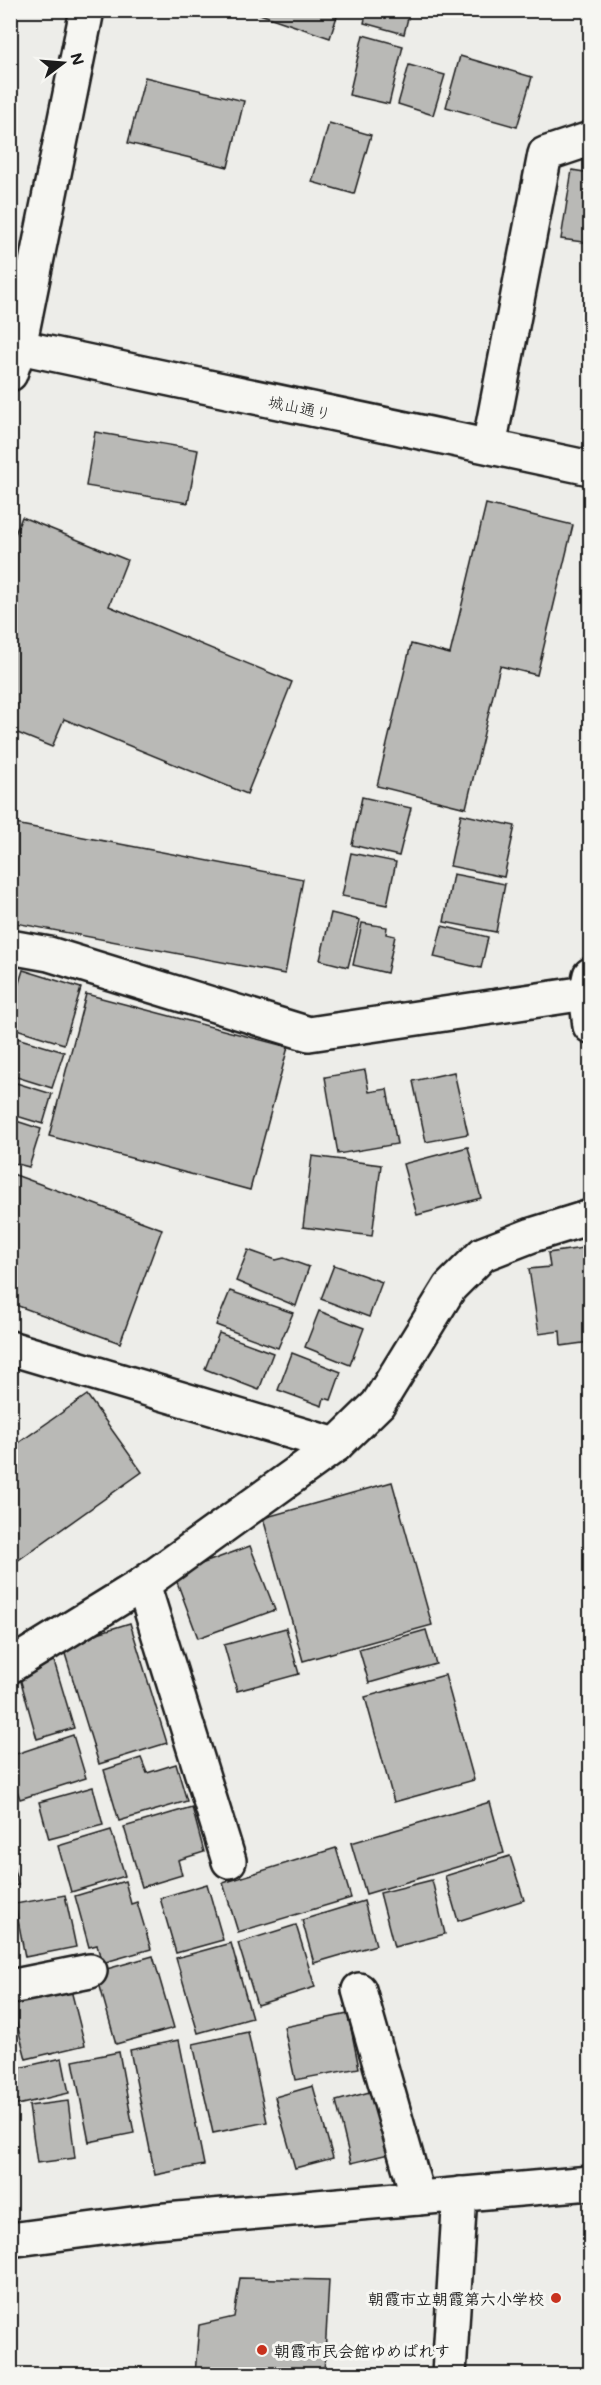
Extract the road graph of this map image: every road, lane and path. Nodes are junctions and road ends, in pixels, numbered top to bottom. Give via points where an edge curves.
1 (87, 10) edge
2 (591, 139) edge
3 (13, 356) edge
4 (489, 446) junction
5 (591, 468) edge
6 (10, 946) edge
7 (588, 984) edge
8 (591, 1026) edge
9 (591, 1217) edge
10 (10, 1348) edge
11 (336, 1445) junction
12 (143, 1584) junction
13 (10, 1666) edge
14 (229, 1861) dead end
15 (90, 1971) dead end
16 (10, 1987) edge
17 (359, 1990) dead end
18 (591, 2183) edge
19 (460, 2194) junction
20 (418, 2198) junction
21 (10, 2240) edge
22 (449, 2374) edge

1 - 3 street
2 - 4 street via 545,154
3 - 4 street, 城山通り
4 - 5 street, 城山通り
6 - 7 street via 49,954 309,1034
7 - 8 street
9 - 11 street via 532,1234 483,1254 450,1287 378,1404
10 - 11 street
11 - 12 street
12 - 13 street
12 - 14 street
15 - 16 street
17 - 20 street
18 - 19 street
19 - 20 street
19 - 22 street
20 - 21 street via 155,2221

